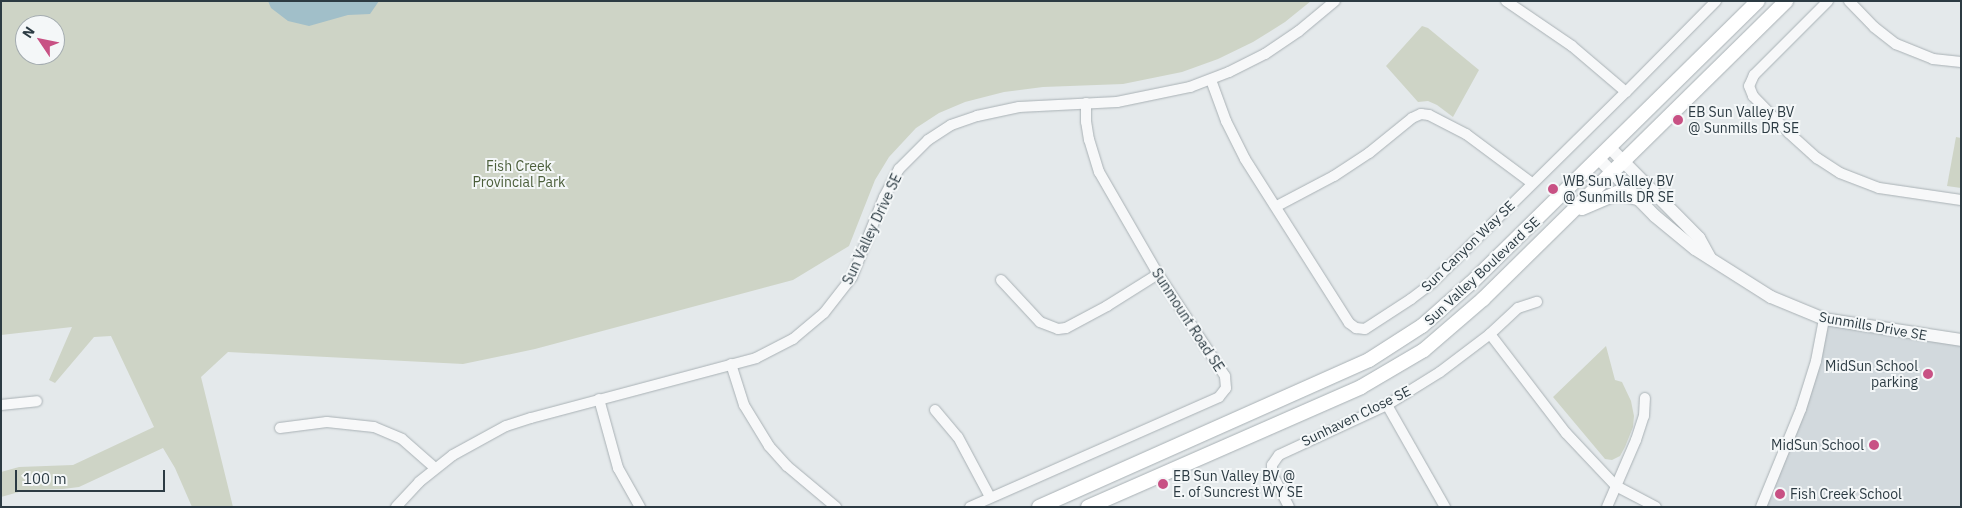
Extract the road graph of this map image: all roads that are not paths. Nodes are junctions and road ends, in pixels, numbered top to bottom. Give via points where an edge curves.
1 (1335, 1) edge
2 (1506, 1) edge
3 (1716, 1) edge
4 (1758, 1) edge
5 (1786, 1) edge
6 (1828, 1) edge
7 (1849, 1) edge
8 (1518, 5) edge
9 (1961, 62) edge
10 (1211, 80) junction
11 (1626, 92) junction
12 (1086, 103) junction
13 (1609, 147) junction
14 (1598, 158) junction
15 (1624, 162) junction
16 (1612, 173) junction
17 (1532, 184) junction
18 (1637, 198) junction
19 (1961, 200) edge
20 (1276, 206) junction
21 (1572, 213) junction
22 (1710, 258) junction
23 (1158, 274) junction
24 (1001, 280) dead end
25 (1537, 302) dead end
26 (1824, 319) junction
27 (1490, 334) junction
28 (1961, 340) edge
29 (731, 364) junction
30 (1645, 398) dead end
31 (599, 399) junction
32 (37, 401) dead end
33 (1, 405) edge
34 (1387, 405) junction
35 (935, 410) dead end
36 (280, 428) dead end
37 (436, 468) junction
38 (1616, 486) junction
39 (990, 497) junction
40 (396, 507) edge
41 (640, 507) edge
42 (836, 507) edge
43 (970, 507) edge
44 (1039, 507) edge
45 (1088, 507) edge
46 (1289, 507) edge
47 (1445, 507) edge
48 (1607, 507) edge
49 (1656, 507) edge
50 (1761, 507) edge

1 - 10 street, Sun Valley Drive SE via 1281,44
2 - 8 street
3 - 11 street, Sun Canyon Way SE
4 - 13 main road, Sun Valley Boulevard SE
5 - 15 main road, Sun Valley Boulevard SE
6 - 19 street via 1754,75 1749,86 1753,96 1789,133 1840,173 1879,188
7 - 9 street via 1896,44 1933,59
8 - 11 street
10 - 12 street, Sun Valley Drive SE via 1138,99
10 - 20 street, Sun Canyon Way SE via 1245,159
11 - 17 street, Sun Canyon Way SE
12 - 23 street, Sunmount Road SE via 1089,140 1100,172
12 - 29 street, Sun Valley Drive SE via 1043,104 998,111 957,122 928,140 908,158 892,180 859,262 833,303 787,343 756,358
13 - 14 main road, Sun Valley Boulevard SE
13 - 15 street, Sunmills Drive SE
14 - 16 street, Sunmills Drive SE
14 - 44 main road, Sun Valley Boulevard SE via 1455,298 1388,350
15 - 16 main road, Sun Valley Boulevard SE
15 - 22 street, Sunmills Drive SE via 1699,238
16 - 18 street, Sunmills Drive SE
16 - 21 main road, Sun Valley Boulevard SE
17 - 20 street via 1466,134 1421,114 1334,176
17 - 20 street, Sun Canyon Way SE via 1432,283 1364,329 1349,323
18 - 21 main road via 1617,193
18 - 22 street, Sunmills Drive SE via 1684,241
21 - 45 main road, Sun Valley Boulevard SE via 1461,320 1406,362 1361,387
22 - 26 street, Sunmills Drive SE via 1757,290
23 - 24 street via 1107,306 1058,329 1040,322
23 - 39 street, Sunmount Road SE via 1225,376 1224,392 1219,397
25 - 27 street, Sunhaven Close SE via 1518,308
26 - 28 street, Sunmills Drive SE
26 - 50 street via 1816,361 1801,409
27 - 34 street, Sunhaven Close SE via 1440,372
27 - 38 street via 1566,433
29 - 31 street, Sun Valley Drive SE
29 - 42 street via 744,406 769,446 787,466
30 - 38 street via 1644,416
31 - 37 street, Sun Valley Drive SE via 506,426
31 - 41 street via 618,468
32 - 33 street
34 - 46 street, Sunhaven Close SE via 1276,458 1272,474
34 - 47 street
35 - 39 street via 958,437
36 - 37 street via 327,422 374,427 402,439
37 - 40 street, Sun Valley Drive SE
38 - 48 street
38 - 49 street
39 - 43 street, Sunmount Road SE

